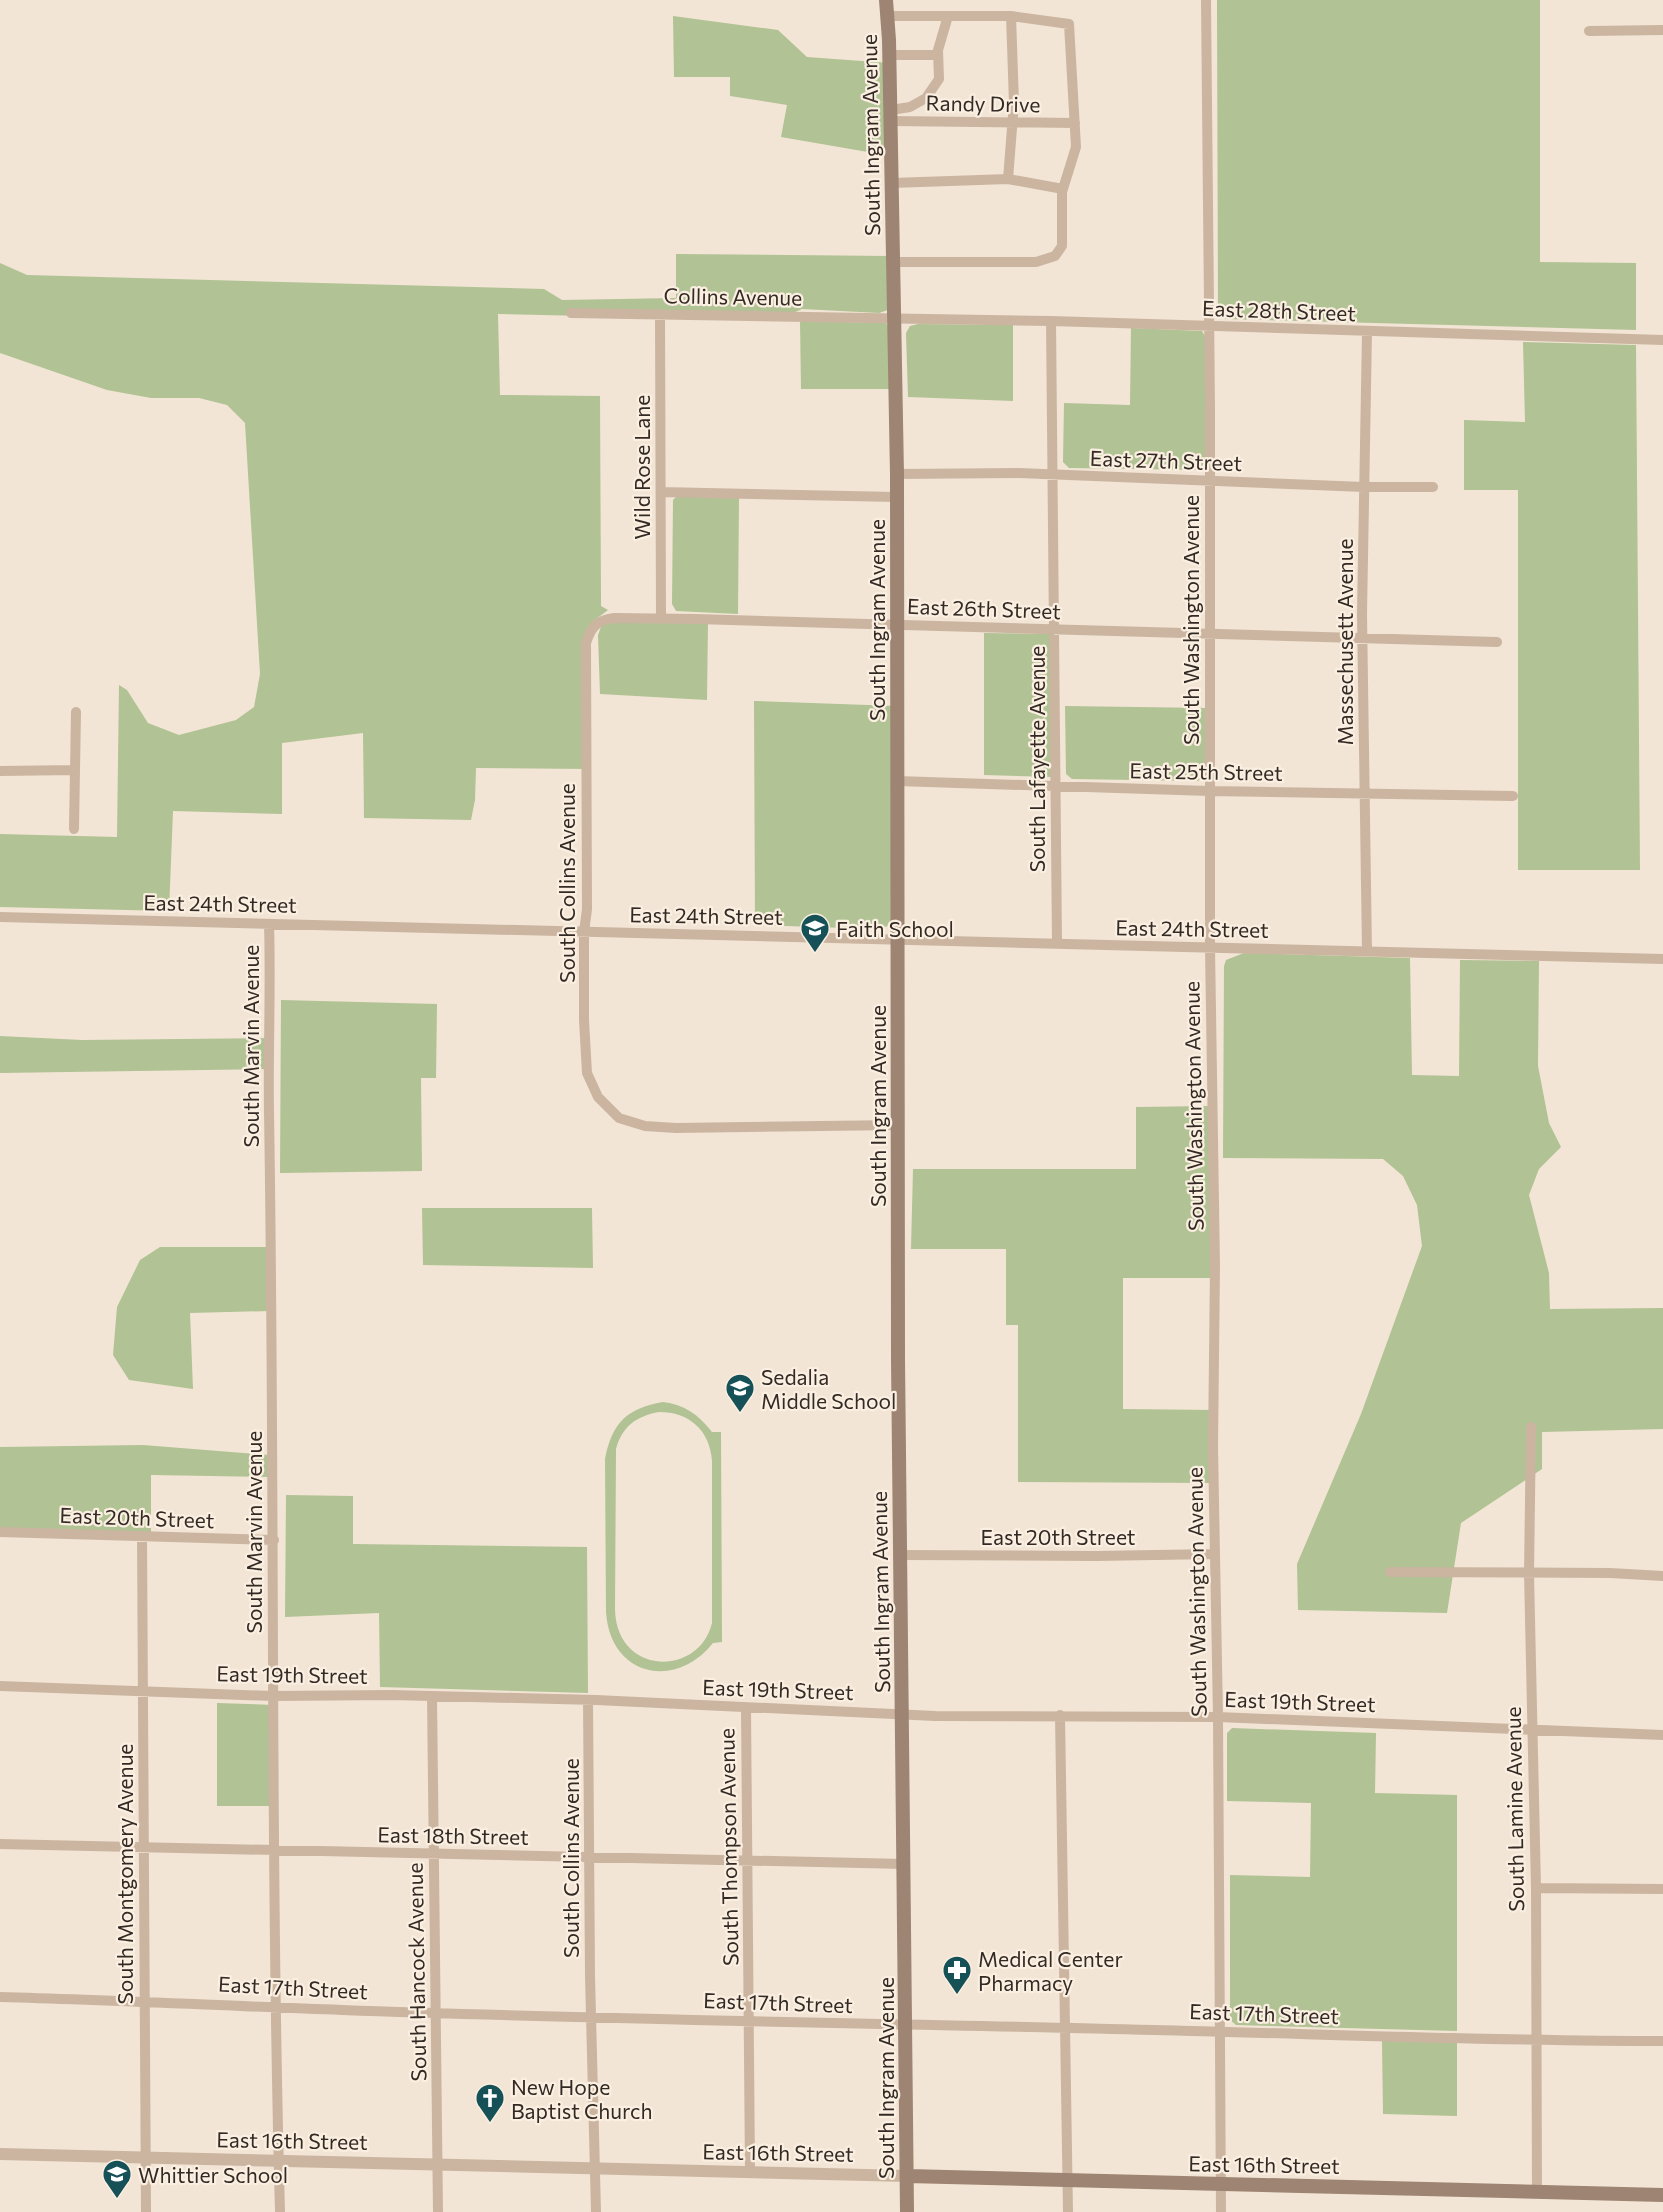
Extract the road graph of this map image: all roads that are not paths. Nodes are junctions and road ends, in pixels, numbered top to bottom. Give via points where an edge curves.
1 (886, 0) edge
2 (1206, 0) edge
3 (888, 16) junction
4 (948, 16) junction
5 (1011, 16) junction
6 (1663, 30) edge
7 (1589, 31) dead end
8 (890, 55) junction
9 (938, 55) junction
10 (891, 116) junction
11 (1013, 123) junction
12 (1075, 123) junction
13 (1008, 179) junction
14 (892, 183) junction
15 (1063, 189) junction
16 (893, 262) junction
17 (572, 313) dead end
18 (660, 315) junction
19 (894, 318) junction
20 (1051, 321) junction
21 (1209, 327) junction
22 (1367, 332) junction
23 (1663, 340) edge
24 (897, 474) junction
25 (1053, 475) junction
26 (1210, 481) junction
27 (1364, 487) junction
28 (1433, 487) dead end
29 (661, 492) junction
30 (897, 497) junction
31 (661, 618) junction
32 (896, 625) junction
33 (1054, 629) junction
34 (1209, 634) junction
35 (1362, 638) junction
36 (1497, 642) dead end
37 (76, 712) dead end
38 (586, 746) joint
39 (75, 770) junction
40 (0, 771) edge
41 (897, 781) junction
42 (1055, 786) junction
43 (1209, 791) junction
44 (1365, 794) junction
45 (1513, 796) dead end
46 (74, 829) dead end
47 (0, 917) edge
48 (269, 924) junction
49 (584, 932) junction
50 (897, 940) junction
51 (1057, 944) junction
52 (1210, 947) junction
53 (1367, 951) junction
54 (1663, 959) edge
55 (899, 1125) junction
56 (1531, 1427) dead end
57 (0, 1532) edge
58 (142, 1536) junction
59 (274, 1540) junction
60 (1215, 1554) junction
61 (900, 1555) junction
62 (1390, 1572) dead end
63 (1529, 1573) junction
64 (1663, 1576) edge
65 (0, 1686) edge
66 (142, 1690) junction
67 (272, 1696) junction
68 (432, 1696) junction
69 (588, 1700) junction
70 (746, 1708) junction
71 (902, 1713) junction
72 (1060, 1715) junction
73 (1218, 1717) junction
74 (1532, 1731) junction
75 (1663, 1735) edge
76 (0, 1844) edge
77 (145, 1847) junction
78 (275, 1850) junction
79 (434, 1854) junction
80 (589, 1857) junction
81 (748, 1861) junction
82 (905, 1864) junction
83 (1536, 1888) junction
84 (1663, 1889) edge
85 (0, 1997) edge
86 (144, 2000) junction
87 (274, 2006) junction
88 (436, 2013) junction
89 (592, 2016) junction
90 (750, 2021) junction
91 (906, 2025) junction
92 (1064, 2027) junction
93 (1219, 2031) junction
94 (1536, 2041) junction
95 (1663, 2041) edge
96 (0, 2154) edge
97 (145, 2157) junction
98 (278, 2160) junction
99 (438, 2164) junction
100 (595, 2168) junction
101 (750, 2172) junction
102 (907, 2176) junction
103 (1067, 2180) junction
104 (1221, 2184) junction
105 (1537, 2192) junction
106 (1663, 2195) edge
107 (146, 2212) edge
108 (280, 2212) edge
109 (438, 2212) edge
110 (596, 2212) edge
111 (907, 2212) edge
112 (1068, 2212) edge
113 (1221, 2212) edge

1 - 3 main road, South Ingram Avenue
2 - 21 street, South Washington Avenue
3 - 4 street
3 - 8 main road, South Ingram Avenue
4 - 5 street
4 - 9 street
5 - 11 street
5 - 12 street via 1069,24
6 - 7 street
8 - 9 street
8 - 10 main road, South Ingram Avenue
9 - 10 street via 939,79 926,98
10 - 11 street, Randy Drive
10 - 14 main road, South Ingram Avenue
11 - 12 street, Randy Drive
11 - 13 street
12 - 15 street via 1076,147
13 - 14 street
13 - 15 street
14 - 16 main road, South Ingram Avenue
15 - 16 street via 1062,246 1055,256 1036,262
16 - 19 main road, South Ingram Avenue
17 - 18 street, Collins Avenue
18 - 19 street, Collins Avenue
18 - 29 street, Wild Rose Lane
19 - 20 street, East 28th Street
19 - 24 main road, South Ingram Avenue
20 - 21 street, East 28th Street
20 - 25 street, South Lafayette Avenue
21 - 22 street, East 28th Street
21 - 26 street, South Washington Avenue
22 - 23 street, East 28th Street
22 - 27 street, Massechusett Avenue
24 - 25 street, East 27th Street
24 - 30 main road, South Ingram Avenue
25 - 26 street, East 27th Street
25 - 33 street, South Lafayette Avenue
26 - 27 street, East 27th Street
26 - 34 street, South Washington Avenue
27 - 28 street, East 27th Street
27 - 35 street, Massechusett Avenue
29 - 30 street
29 - 31 street, Wild Rose Lane
30 - 32 main road, South Ingram Avenue
31 - 32 street, East 26th Street
31 - 38 street, East 26th Street via 601,620 589,632
32 - 33 street, East 26th Street
32 - 41 main road, South Ingram Avenue
33 - 34 street, East 26th Street
33 - 42 street, South Lafayette Avenue
34 - 35 street, East 26th Street
34 - 43 street, South Washington Avenue
35 - 36 street, East 26th Street
35 - 44 street, Massechusett Avenue
37 - 39 street
38 - 49 street, South Collins Avenue
39 - 40 street
39 - 46 street
41 - 42 street, East 25th Street
41 - 50 main road, South Ingram Avenue
42 - 43 street, East 25th Street
42 - 51 street, South Lafayette Avenue
43 - 44 street, East 25th Street
43 - 52 street, South Washington Avenue
44 - 45 street, East 25th Street
44 - 53 street, Massechusett Avenue
47 - 48 street, East 24th Street
48 - 49 street, East 24th Street
48 - 59 street, South Marvin Avenue
49 - 50 street, East 24th Street
49 - 55 street, South Collins Avenue via 587,1072 598,1097 619,1118 645,1126 676,1128
50 - 51 street, East 24th Street
50 - 55 main road, South Ingram Avenue
51 - 52 street, East 24th Street
52 - 53 street, East 24th Street
52 - 60 street, South Washington Avenue
53 - 54 street, East 24th Street
55 - 61 main road, South Ingram Avenue
56 - 63 street, South Lamine Avenue
57 - 58 street, East 20th Street
58 - 59 street, East 20th Street
58 - 66 street, South Montgomery Avenue
59 - 67 street, South Marvin Avenue
60 - 61 street, East 20th Street
60 - 73 street, South Washington Avenue
61 - 71 main road, South Ingram Avenue
62 - 63 street
63 - 64 street
63 - 74 street, South Lamine Avenue
65 - 66 street, East 19th Street
66 - 67 street, East 19th Street
66 - 77 street, South Montgomery Avenue
67 - 68 street, East 19th Street
67 - 78 street, South Marvin Avenue
68 - 69 street, East 19th Street
68 - 79 street, South Hancock Avenue
69 - 70 street, East 19th Street
69 - 80 street, South Collins Avenue
70 - 71 street, East 19th Street
70 - 81 street, South Thompson Avenue
71 - 72 street, East 19th Street
71 - 82 main road, South Ingram Avenue
72 - 73 street, East 19th Street
72 - 92 street
73 - 74 street, East 19th Street
73 - 93 street, South Washington Avenue
74 - 75 street, East 19th Street
74 - 83 street, South Lamine Avenue
76 - 77 street, East 18th Street
77 - 78 street, East 18th Street
77 - 86 street, South Montgomery Avenue
78 - 79 street, East 18th Street
78 - 87 street, South Marvin Avenue
79 - 80 street, East 18th Street
79 - 88 street, South Hancock Avenue
80 - 81 street, East 18th Street
80 - 89 street, South Collins Avenue
81 - 82 street, East 18th Street
81 - 90 street, South Thompson Avenue
82 - 91 main road, South Ingram Avenue
83 - 84 street
83 - 94 street, South Lamine Avenue
85 - 86 street, East 17th Street
86 - 87 street, East 17th Street
86 - 97 street, South Montgomery Avenue
87 - 88 street, East 17th Street
87 - 98 street, South Marvin Avenue
88 - 89 street, East 17th Street
88 - 99 street, South Hancock Avenue
89 - 90 street, East 17th Street
89 - 100 street
90 - 91 street, East 17th Street
90 - 101 street, South Thompson Avenue
91 - 92 street, East 17th Street
91 - 102 main road, South Ingram Avenue
92 - 93 street, East 17th Street
92 - 103 street
93 - 94 street, East 17th Street
93 - 104 street, South Washington Avenue
94 - 95 street, East 17th Street
94 - 105 street, South Lamine Avenue
96 - 97 street, East 16th Street
97 - 98 street, East 16th Street
97 - 107 street, South Montgomery Avenue
98 - 99 street, East 16th Street
98 - 108 street, South Marvin Avenue
99 - 100 street, East 16th Street
99 - 109 street, South Hancock Avenue
100 - 101 street, East 16th Street
100 - 110 street
101 - 102 street, East 16th Street
102 - 103 main road, East 16th Street
102 - 111 main road, South Ingram Avenue
103 - 104 main road, East 16th Street
103 - 112 street
104 - 105 main road, East 16th Street
104 - 113 street, South Washington Avenue
105 - 106 main road, East 16th Street

